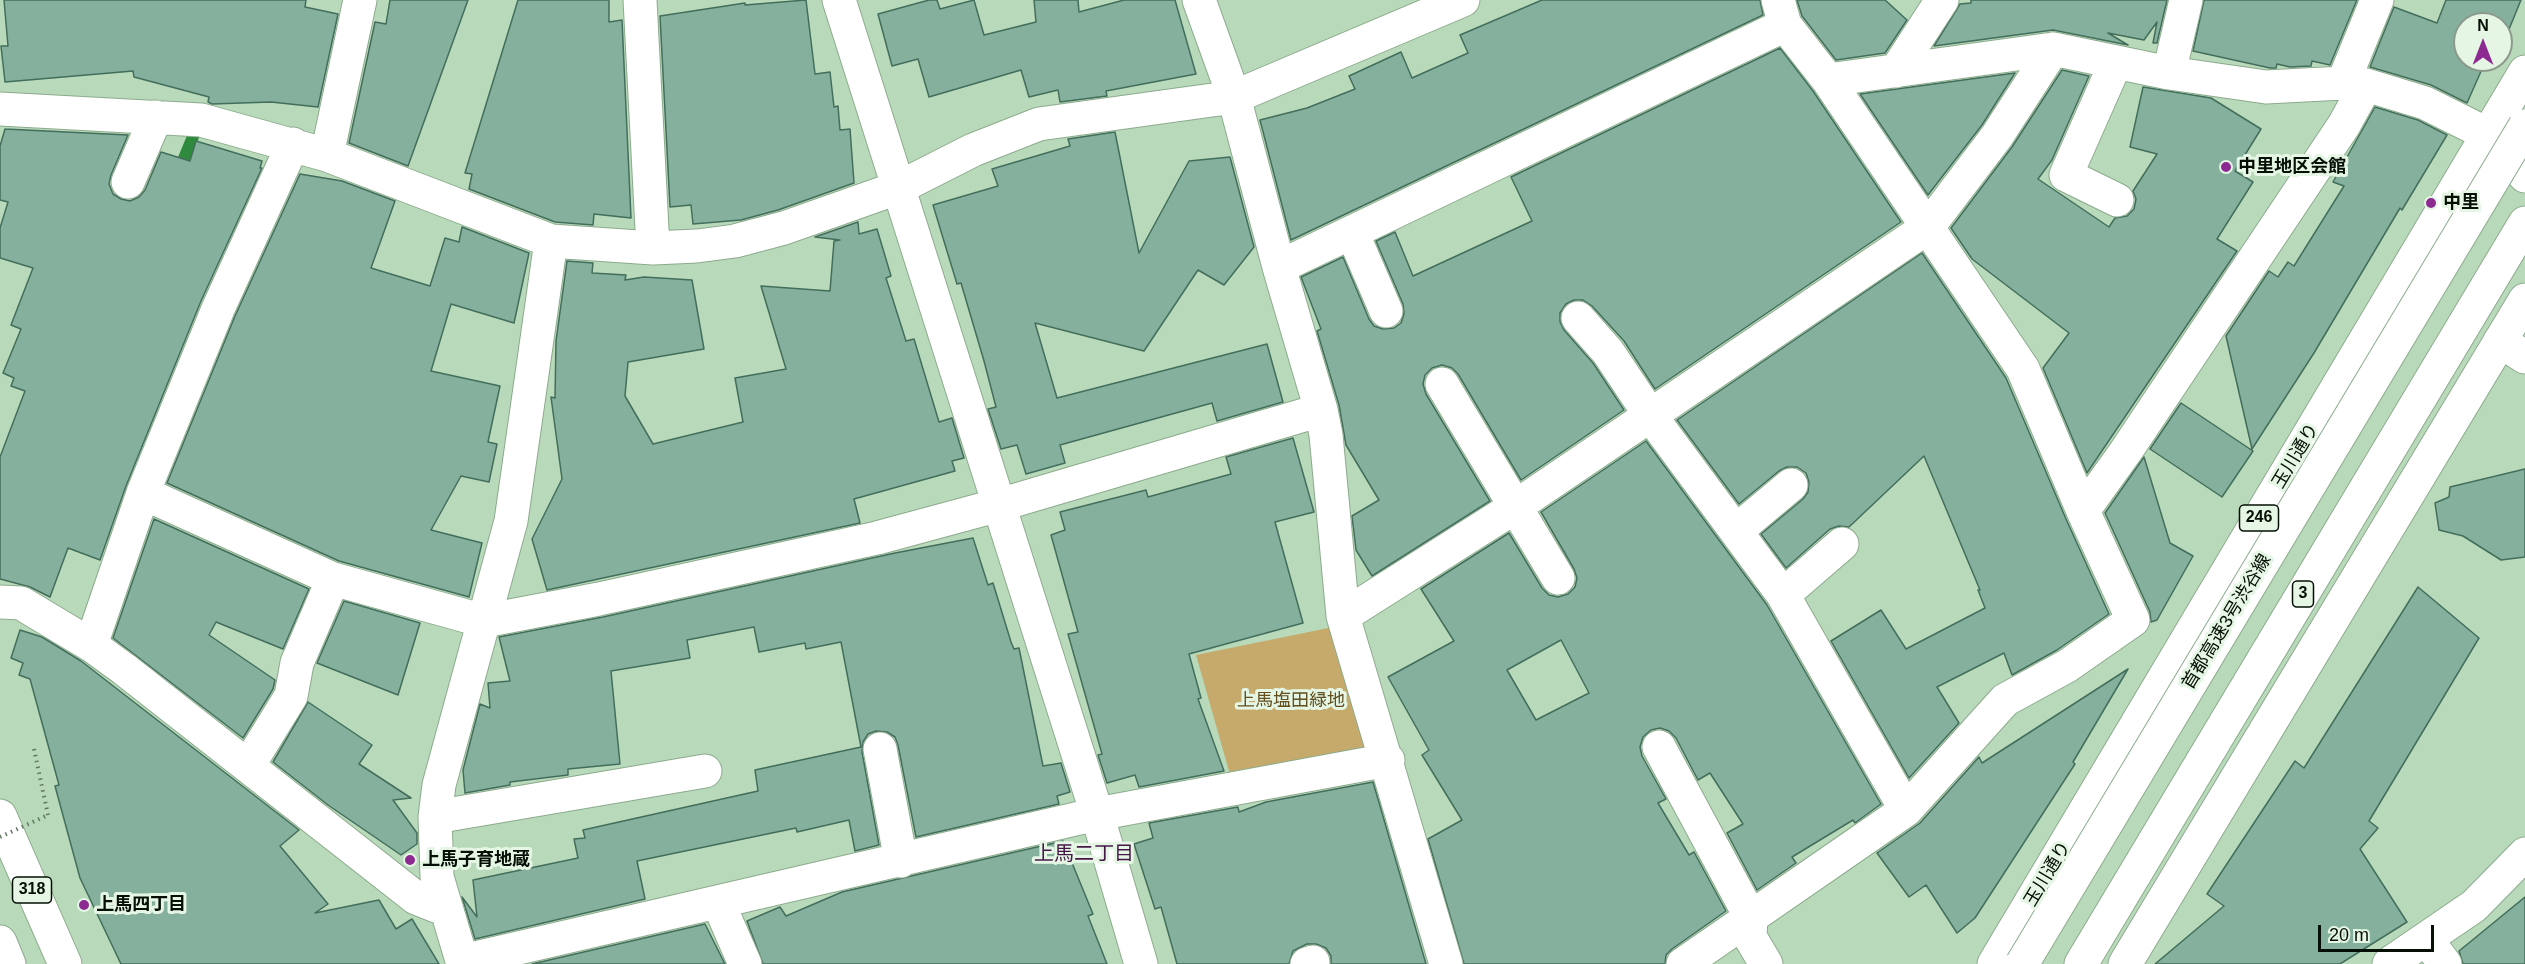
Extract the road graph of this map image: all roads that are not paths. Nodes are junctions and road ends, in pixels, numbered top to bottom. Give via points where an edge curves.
1 (360, 0) edge
2 (640, 0) edge
3 (839, 0) edge
4 (1199, 0) edge
5 (1463, 0) edge
6 (1942, 0) edge
7 (2186, 0) edge
8 (2377, 0) edge
9 (1781, 13) edge
10 (2053, 49) junction
11 (2116, 62) junction
12 (1896, 70) junction
13 (2525, 72) edge
14 (2169, 73) junction
15 (1828, 80) junction
16 (2354, 84) junction
17 (1234, 97) junction
18 (0, 109) edge
19 (156, 117) junction
20 (2525, 126) edge
21 (2487, 134) junction
22 (293, 144) junction
23 (327, 155) junction
24 (2525, 176) edge
25 (128, 182) dead end
26 (900, 188) junction
27 (2117, 200) dead end
28 (2525, 223) edge
29 (1928, 227) junction
30 (1352, 232) junction
31 (551, 241) junction
32 (652, 248) junction
33 (1279, 267) junction
34 (2525, 300) edge
35 (1386, 311) dead end
36 (1578, 318) dead end
37 (2512, 349) edge
38 (1442, 384) dead end
39 (1321, 410) junction
40 (1650, 416) junction
41 (1791, 485) dead end
42 (143, 493) junction
43 (999, 505) junction
44 (1515, 507) junction
45 (2083, 511) junction
46 (1736, 531) junction
47 (1842, 544) dead end
48 (1558, 578) dead end
49 (333, 579) junction
50 (1783, 595) junction
51 (0, 602) edge
52 (1343, 616) junction
53 (484, 621) junction
54 (91, 645) junction
55 (1659, 747) dead end
56 (880, 749) dead end
57 (1388, 760) junction
58 (249, 766) junction
59 (705, 771) dead end
60 (1906, 810) junction
61 (1097, 814) junction
62 (0, 816) edge
63 (435, 817) junction
64 (2525, 854) edge
65 (901, 861) junction
66 (718, 902) junction
67 (444, 905) junction
68 (1751, 918) junction
69 (0, 942) edge
70 (2436, 952) edge
71 (462, 962) edge
72 (9, 964) edge
73 (65, 964) edge
74 (744, 964) edge
75 (1141, 964) edge
76 (1446, 964) edge
77 (1683, 964) edge
78 (1766, 964) edge
79 (1994, 964) edge
80 (2022, 964) edge
81 (2081, 964) edge
82 (2125, 964) edge
83 (2389, 964) edge

1 - 23 main road
2 - 32 main road
3 - 26 main road
4 - 17 main road
5 - 17 main road
6 - 12 main road
7 - 14 main road
8 - 16 main road
9 - 15 main road
9 - 30 main road
10 - 11 main road
10 - 12 main road
10 - 29 main road via 1996,136
11 - 14 main road
11 - 27 main road via 2066,175
12 - 15 main road
13 - 21 main road, 玉川通り / 246
14 - 16 main road via 2266,87
15 - 29 main road
16 - 21 main road via 2425,102
16 - 45 main road via 2344,125
17 - 26 main road via 1039,124 973,150
17 - 33 main road
18 - 19 main road
19 - 22 main road via 201,120
19 - 25 main road
20 - 80 main road, 首都高速3号渋谷線, bridge
21 - 24 main road
21 - 79 main road, 玉川通り / 246
22 - 23 main road
22 - 42 main road via 218,309
23 - 31 main road
26 - 32 main road via 735,241
26 - 43 main road
28 - 81 main road, 3
29 - 40 main road
29 - 45 main road via 2023,369
30 - 33 main road
30 - 35 main road
31 - 32 main road
31 - 53 main road via 511,521
33 - 39 main road
34 - 37 main road
36 - 40 main road via 1608,352
37 - 82 main road
38 - 44 main road
39 - 43 main road
39 - 52 main road
40 - 44 main road
40 - 46 main road
41 - 46 main road
42 - 49 main road
42 - 54 main road
43 - 53 main road via 877,538
43 - 61 main road
44 - 48 main road
44 - 52 main road
45 - 60 main road via 2133,620 2067,666 2005,700
46 - 50 main road
47 - 50 main road
49 - 53 main road
49 - 58 main road via 297,663 291,696
50 - 60 main road
51 - 54 main road via 21,603
52 - 57 main road
53 - 63 main road via 439,784
54 - 58 main road
55 - 68 main road
56 - 65 main road
57 - 61 main road
57 - 76 main road
58 - 67 main road via 416,898
59 - 63 main road
60 - 68 main road
61 - 65 main road
61 - 75 main road
62 - 73 main road, 318
63 - 67 main road via 437,877
64 - 70 main road
65 - 66 main road
66 - 71 main road
66 - 74 main road
67 - 71 main road
68 - 77 main road
68 - 78 main road via 1750,937
69 - 72 main road
70 - 83 main road

